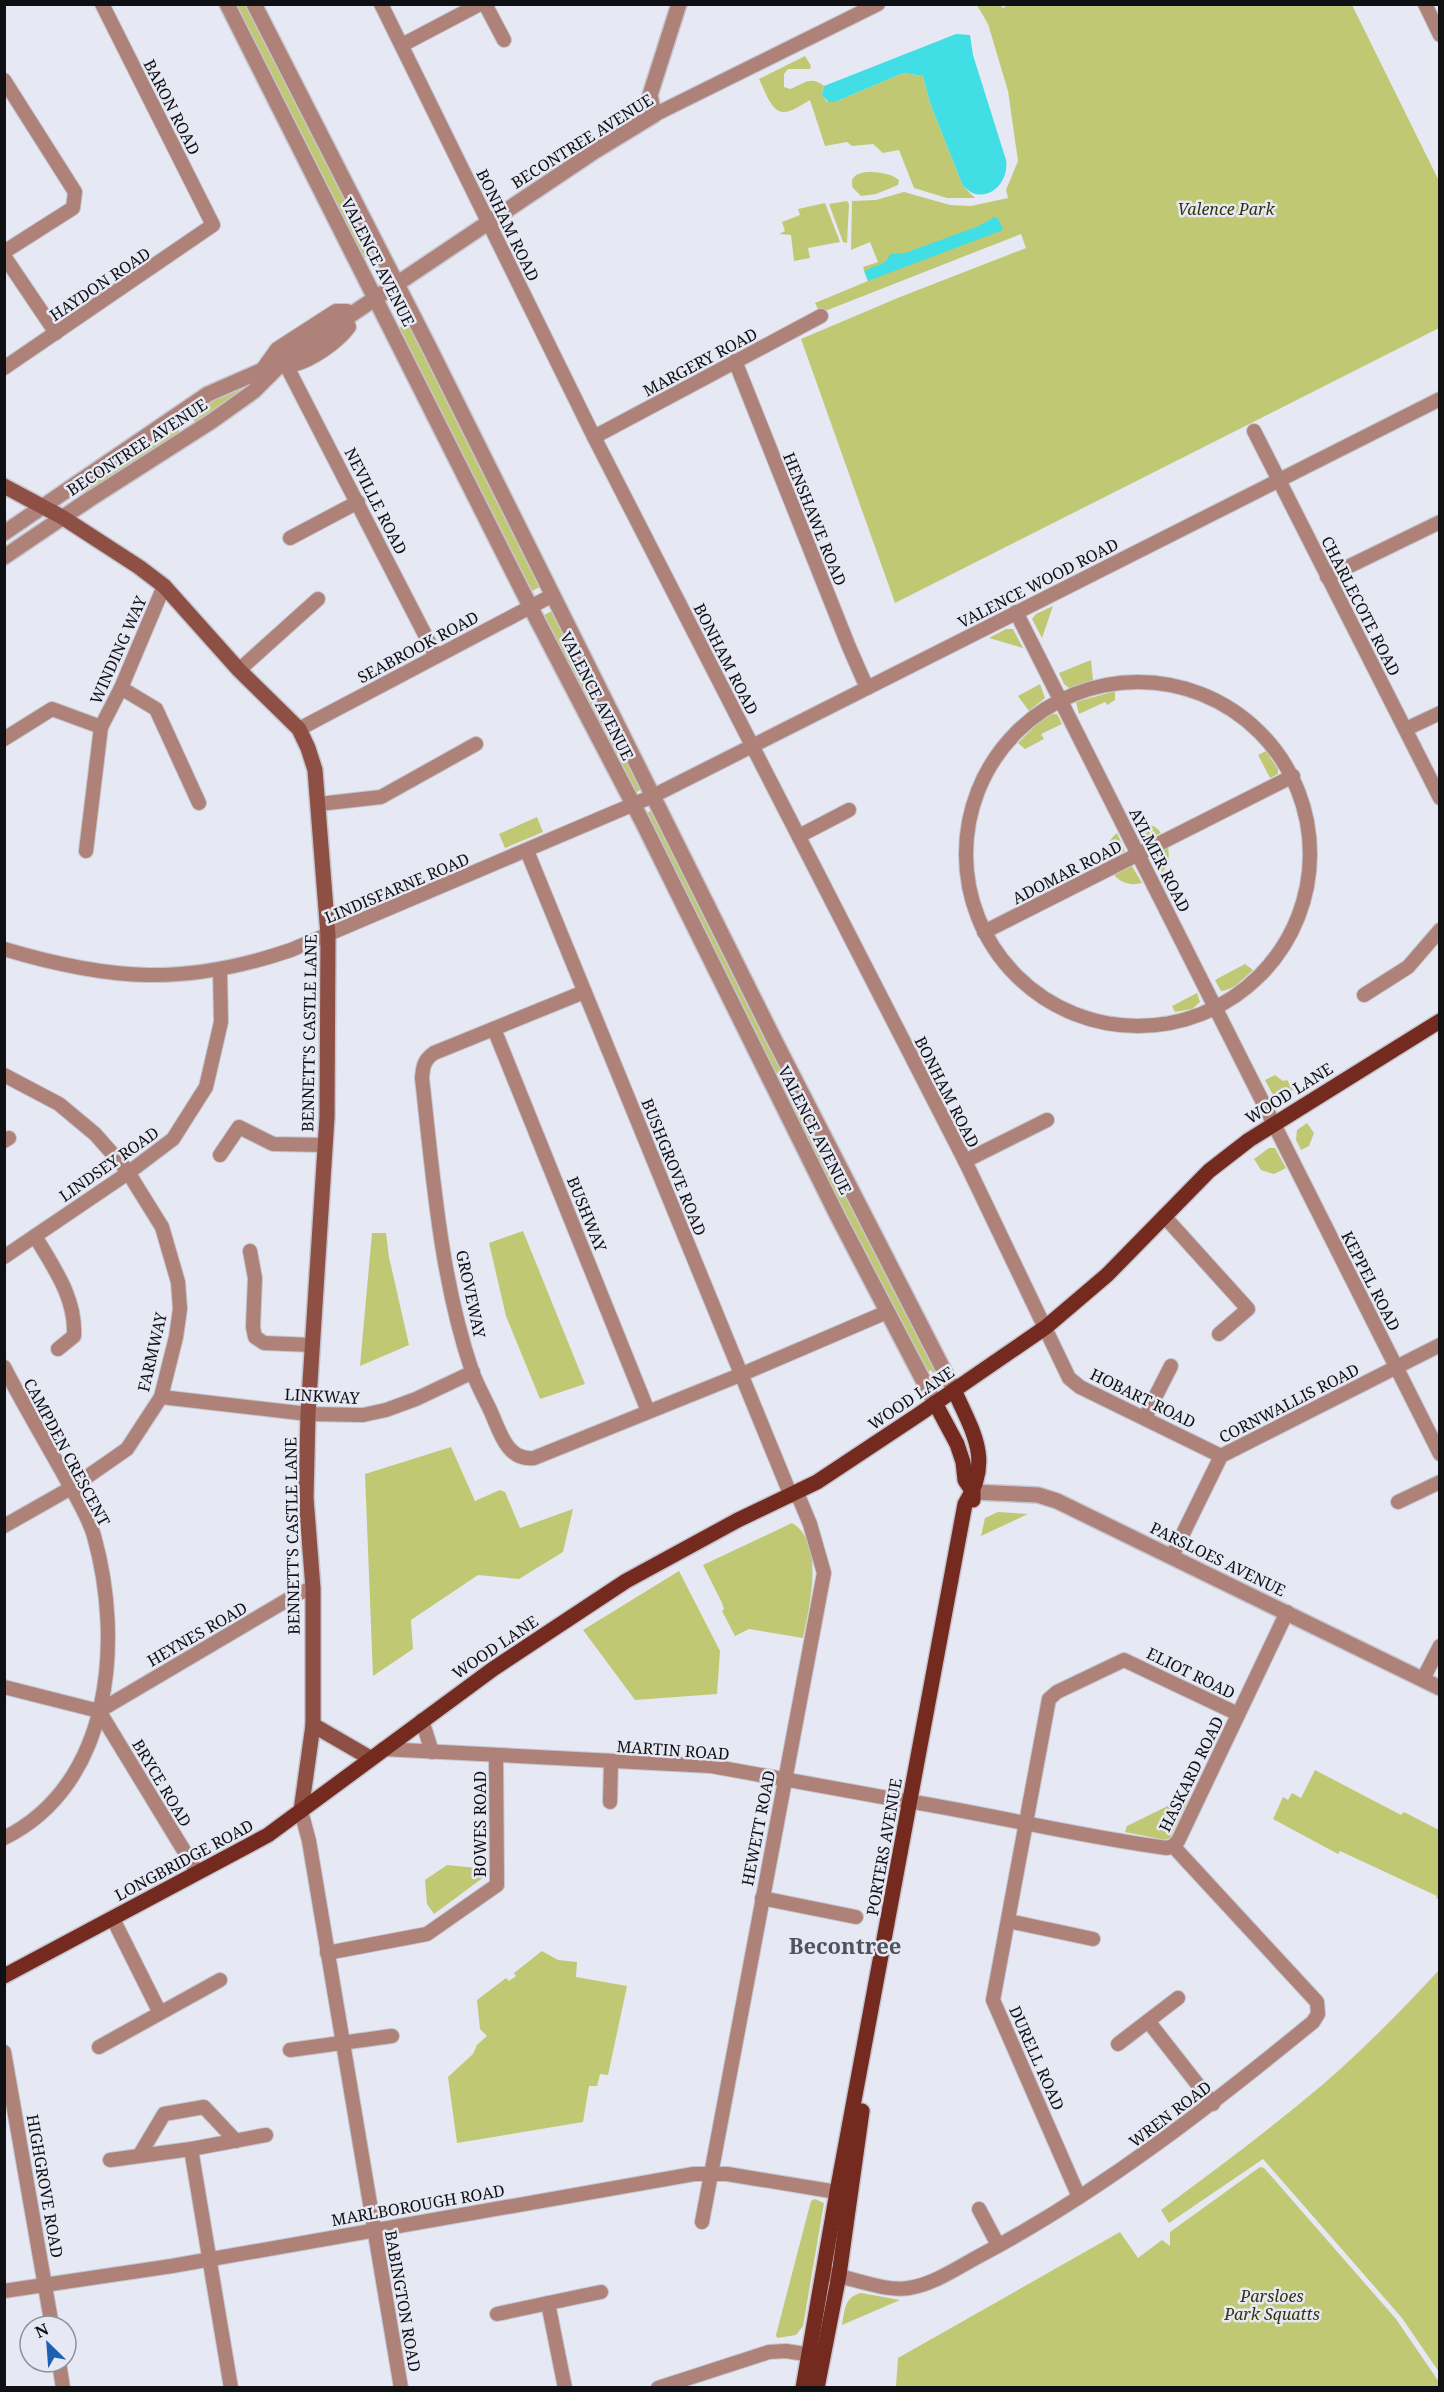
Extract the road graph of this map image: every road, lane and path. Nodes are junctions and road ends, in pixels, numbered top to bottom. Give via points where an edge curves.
1 (102, 4) edge
2 (227, 4) edge
3 (254, 4) edge
4 (381, 4) edge
5 (483, 4) edge
6 (678, 4) edge
7 (878, 4) edge
8 (1425, 4) edge
9 (1440, 35) edge
10 (504, 40) dead end
11 (402, 45) junction
12 (4, 80) edge
13 (654, 115) junction
14 (489, 223) junction
15 (213, 225) joint
16 (4, 254) edge
17 (396, 284) junction
18 (376, 298) junction
19 (348, 316) junction
20 (821, 316) dead end
21 (56, 333) junction
22 (284, 361) junction
23 (735, 362) junction
24 (4, 368) edge
25 (262, 369) junction
26 (1440, 399) edge
27 (178, 414) junction
28 (1254, 431) dead end
29 (193, 434) junction
30 (594, 437) junction
31 (1278, 480) junction
32 (4, 486) edge
33 (358, 502) junction
34 (43, 507) junction
35 (62, 517) junction
36 (1440, 522) edge
37 (4, 533) edge
38 (290, 538) dead end
39 (4, 557) edge
40 (1328, 577) junction
41 (164, 586) junction
42 (553, 595) junction
43 (318, 599) dead end
44 (530, 606) junction
45 (1016, 612) junction
46 (436, 656) junction
47 (239, 670) junction
48 (121, 688) junction
49 (867, 688) junction
50 (1060, 700) junction
51 (1440, 713) edge
52 (101, 727) junction
53 (299, 729) junction
54 (1406, 729) junction
55 (4, 739) edge
56 (476, 744) dead end
57 (753, 746) junction
58 (1293, 776) junction
59 (653, 796) junction
60 (1440, 798) edge
61 (199, 803) dead end
62 (320, 804) junction
63 (632, 804) junction
64 (849, 810) dead end
65 (799, 836) junction
66 (86, 851) dead end
67 (527, 851) junction
68 (1139, 854) junction
69 (1440, 930) edge
70 (984, 932) junction
71 (328, 935) junction
72 (4, 949) edge
73 (220, 970) junction
74 (584, 992) junction
75 (1364, 995) dead end
76 (1216, 1007) junction
77 (1439, 1023) edge
78 (494, 1029) junction
79 (4, 1076) edge
80 (1047, 1120) dead end
81 (1274, 1123) junction
82 (325, 1145) junction
83 (220, 1155) dead end
84 (965, 1161) junction
85 (128, 1173) junction
86 (1164, 1216) junction
87 (35, 1236) junction
88 (250, 1251) dead end
89 (4, 1257) edge
90 (887, 1312) junction
91 (1046, 1327) junction
92 (1219, 1335) dead end
93 (312, 1345) junction
94 (1440, 1345) edge
95 (58, 1348) dead end
96 (1171, 1366) dead end
97 (1396, 1367) junction
98 (4, 1368) edge
99 (473, 1372) junction
100 (741, 1375) junction
101 (954, 1390) junction
102 (161, 1397) junction
103 (935, 1403) junction
104 (648, 1411) junction
105 (308, 1414) junction
106 (1146, 1417) junction
107 (1440, 1454) edge
108 (1221, 1456) junction
109 (1440, 1482) edge
110 (71, 1488) junction
111 (973, 1492) junction
112 (794, 1494) junction
113 (1398, 1502) dead end
114 (4, 1526) edge
115 (1172, 1556) junction
116 (313, 1588) junction
117 (1287, 1612) junction
118 (1440, 1646) edge
119 (1423, 1680) junction
120 (4, 1687) edge
121 (1440, 1688) edge
122 (99, 1711) junction
123 (1238, 1714) junction
124 (422, 1720) junction
125 (313, 1725) junction
126 (384, 1749) junction
127 (432, 1752) junction
128 (496, 1756) junction
129 (370, 1758) junction
130 (611, 1762) junction
131 (784, 1778) junction
132 (610, 1802) dead end
133 (914, 1802) junction
134 (301, 1811) junction
135 (1026, 1822) junction
136 (4, 1838) edge
137 (1173, 1846) junction
138 (197, 1872) junction
139 (762, 1898) junction
140 (856, 1917) dead end
141 (112, 1919) junction
142 (1008, 1921) junction
143 (1093, 1939) dead end
144 (327, 1953) junction
145 (4, 1976) edge
146 (220, 1980) dead end
147 (1178, 1998) dead end
148 (160, 2013) junction
149 (1148, 2021) junction
150 (392, 2036) dead end
151 (341, 2043) junction
152 (1118, 2044) dead end
153 (99, 2047) dead end
154 (290, 2050) dead end
155 (4, 2052) edge
156 (9, 2098) edge
157 (1213, 2104) junction
158 (266, 2135) dead end
159 (236, 2141) junction
160 (191, 2149) junction
161 (139, 2156) junction
162 (110, 2160) dead end
163 (711, 2173) junction
164 (837, 2192) junction
165 (1079, 2197) junction
166 (979, 2209) dead end
167 (702, 2222) dead end
168 (374, 2229) junction
169 (998, 2245) junction
170 (209, 2259) junction
171 (822, 2272) junction
172 (839, 2276) junction
173 (45, 2284) junction
174 (4, 2291) edge
175 (601, 2292) dead end
176 (548, 2303) junction
177 (50, 2314) edge
178 (497, 2314) dead end
179 (816, 2355) junction
180 (231, 2388) edge
181 (401, 2388) edge
182 (565, 2388) edge
183 (658, 2388) edge
184 (803, 2388) edge
185 (817, 2388) edge

1 - 15 street, BARON ROAD
2 - 18 street, VALENCE AVENUE
3 - 17 street, VALENCE AVENUE
4 - 11 street, BONHAM ROAD
5 - 10 street
5 - 11 street
6 - 13 street via 650,95
7 - 13 street, BECONTREE AVENUE
8 - 9 street
11 - 14 street, BONHAM ROAD
12 - 16 street via 75,192 73,208
13 - 14 street, BECONTREE AVENUE
14 - 17 street, BECONTREE AVENUE
14 - 30 street, BONHAM ROAD
15 - 21 street, HAYDON ROAD
16 - 21 street
17 - 18 street, BECONTREE AVENUE
17 - 42 street, VALENCE AVENUE
18 - 19 street, BECONTREE AVENUE
18 - 44 street, VALENCE AVENUE
19 - 22 street, BECONTREE AVENUE
19 - 25 street, BECONTREE AVENUE via 347,311 336,311 277,349
20 - 23 street, MARGERY ROAD
21 - 24 street, HAYDON ROAD
22 - 25 street, BECONTREE AVENUE
22 - 29 street, BECONTREE AVENUE via 254,391
22 - 33 street, NEVILLE ROAD
23 - 30 street, MARGERY ROAD
23 - 49 street, HENSHAWE ROAD
25 - 27 street, BECONTREE AVENUE via 208,394
26 - 31 street, VALENCE WOOD ROAD
27 - 29 street
27 - 34 street, BECONTREE AVENUE
28 - 31 street, CHARLECOTE ROAD
29 - 35 street, BECONTREE AVENUE
30 - 57 street, BONHAM ROAD
31 - 40 street, CHARLECOTE ROAD
31 - 45 street, VALENCE WOOD ROAD
32 - 34 main road, BENNETT'S CASTLE LANE
33 - 38 street
33 - 46 street, NEVILLE ROAD
34 - 35 main road, BENNETT'S CASTLE LANE
34 - 37 street, BECONTREE AVENUE
35 - 39 street, BECONTREE AVENUE
35 - 41 main road, BENNETT'S CASTLE LANE
36 - 40 street
40 - 54 street, CHARLECOTE ROAD
41 - 47 main road, BENNETT'S CASTLE LANE
41 - 48 street, WINDING WAY
42 - 44 street, SEABROOK ROAD
42 - 59 street, VALENCE AVENUE
43 - 47 street
44 - 46 street, SEABROOK ROAD
44 - 63 street, VALENCE AVENUE
45 - 49 street, VALENCE WOOD ROAD
45 - 50 street, AYLMER ROAD
46 - 53 street, SEABROOK ROAD
47 - 53 main road, BENNETT'S CASTLE LANE
48 - 52 street, WINDING WAY
48 - 61 street via 156,709
49 - 57 street, VALENCE WOOD ROAD
50 - 58 street via 1120,682 1141,681 1202,693 1239,713 1270,741
50 - 68 street, AYLMER ROAD
50 - 70 street via 1042,710 1011,738 978,790 967,831 966,862 970,893
51 - 54 street
52 - 55 street, WINDING WAY via 52,709
52 - 66 street, WINDING WAY
53 - 62 main road, BENNETT'S CASTLE LANE via 315,770
54 - 60 street, CHARLECOTE ROAD
56 - 62 street via 381,797
57 - 59 street, VALENCE WOOD ROAD
57 - 65 street, BONHAM ROAD
58 - 68 street, ADOMAR ROAD
58 - 76 street via 1302,797 1311,841 1308,886 1302,908 1283,948 1269,966
59 - 63 street, LINDISFARNE ROAD
59 - 101 street, VALENCE AVENUE
62 - 71 main road, BENNETT'S CASTLE LANE
63 - 67 street, LINDISFARNE ROAD
63 - 90 street, VALENCE AVENUE
64 - 65 street
65 - 84 street, BONHAM ROAD
67 - 71 street, LINDISFARNE ROAD
67 - 74 street, BUSHGROVE ROAD
68 - 70 street, ADOMAR ROAD
68 - 76 street, AYLMER ROAD
69 - 75 street via 1407,967
70 - 76 street via 1007,966 1030,988 1056,1005 1094,1021 1156,1025 1177,1022
71 - 73 street, LINDISFARNE ROAD via 253,963
71 - 82 main road, BENNETT'S CASTLE LANE
72 - 73 street, LINDISFARNE ROAD via 104,973 166,976
73 - 85 street, LINDSEY ROAD via 221,1022 206,1087 173,1139
74 - 78 street, GROVEWAY
74 - 100 street, BUSHGROVE ROAD
76 - 81 street, AYLMER ROAD
77 - 81 main road, WOOD LANE
78 - 99 street, GROVEWAY via 434,1053 423,1066 422,1078 437,1216 458,1324
78 - 104 street, BUSHWAY
79 - 85 street, FARMWAY via 59,1104 95,1134
80 - 84 street
81 - 86 main road, WOOD LANE via 1209,1171
81 - 97 street, KEPPEL ROAD
82 - 83 street via 273,1144 239,1127
82 - 93 main road, BENNETT'S CASTLE LANE
84 - 91 street, BONHAM ROAD
85 - 87 street, LINDSEY ROAD
85 - 102 street, FARMWAY via 162,1227 178,1282 176,1337
86 - 91 main road, WOOD LANE via 1107,1275
86 - 92 street via 1248,1309
87 - 89 street, LINDSEY ROAD
87 - 95 street via 69,1295 75,1323 74,1336
88 - 93 street via 255,1278 255,1337 264,1343
90 - 100 street, GROVEWAY
90 - 103 street, VALENCE AVENUE
91 - 101 main road, WOOD LANE
91 - 106 street, HOBART ROAD via 1069,1378 1080,1387
93 - 105 main road, BENNETT'S CASTLE LANE
94 - 97 street, CORNWALLIS ROAD
96 - 106 street
97 - 107 street, KEPPEL ROAD
97 - 108 street, CORNWALLIS ROAD
98 - 110 street, CAMPDEN CRESCENT
99 - 104 street, GROVEWAY via 510,1451 525,1459
99 - 105 street, LINKWAY via 386,1410 363,1415
100 - 104 street, GROVEWAY
100 - 112 street, BUSHGROVE ROAD
101 - 103 main road, WOOD LANE
101 - 111 main road, PORTERS AVENUE via 978,1447 978,1481
102 - 105 street, LINKWAY
102 - 110 street, FARMWAY via 127,1449
103 - 111 main road via 957,1444 965,1480
103 - 112 main road, WOOD LANE
105 - 116 main road, BENNETT'S CASTLE LANE via 306,1498
106 - 108 street, HOBART ROAD
108 - 115 street, CORNWALLIS ROAD
109 - 113 street
110 - 114 street, FARMWAY
110 - 122 street, CAMPDEN CRESCENT via 94,1534 106,1597 109,1653
111 - 115 street, PARSLOES AVENUE via 1048,1498
111 - 133 main road, PORTERS AVENUE via 965,1504
112 - 124 main road, WOOD LANE via 626,1581
112 - 131 street, HEWETT ROAD via 810,1524 824,1573
115 - 117 street, PARSLOES AVENUE
116 - 122 street, HEYNES ROAD
116 - 125 main road, BENNETT'S CASTLE LANE
117 - 119 street, PARSLOES AVENUE
117 - 123 street, HASKARD ROAD
118 - 119 street
119 - 121 street, PARSLOES AVENUE
120 - 122 street
122 - 136 street, CAMPDEN CRESCENT via 86,1752 72,1777 38,1815
122 - 138 street, BRYCE ROAD
123 - 135 street, ELIOT ROAD via 1128,1661 1120,1661 1057,1692 1049,1699
123 - 137 street, HASKARD ROAD
124 - 126 main road, WOOD LANE
124 - 127 street
125 - 129 main road
125 - 134 main road, BENNETT'S CASTLE LANE
126 - 127 street, MARTIN ROAD
126 - 129 main road, WOOD LANE
127 - 128 street, MARTIN ROAD
128 - 130 street, MARTIN ROAD
128 - 144 street, BOWES ROAD via 496,1885 427,1934
129 - 134 main road, LONGBRIDGE ROAD
130 - 131 street, MARTIN ROAD via 711,1766
130 - 132 street
131 - 133 street, MARTIN ROAD
131 - 139 street, HEWETT ROAD
133 - 135 street, HASKARD ROAD
133 - 164 main road, PORTERS AVENUE
133 - 172 main road, PORTERS AVENUE
134 - 138 main road, LONGBRIDGE ROAD via 268,1835
134 - 144 street, BABINGTON ROAD
135 - 137 street, HASKARD ROAD via 1113,1841
135 - 142 street, DURELL ROAD
137 - 157 street, WREN ROAD via 1317,2002 1318,2014 1313,2022
138 - 141 main road, LONGBRIDGE ROAD
139 - 140 street
139 - 163 street, HEWETT ROAD
141 - 145 main road, LONGBRIDGE ROAD
141 - 148 street
142 - 143 street
142 - 165 street, DURELL ROAD via 993,2000
144 - 151 street, BABINGTON ROAD
146 - 148 street
147 - 149 street
148 - 153 street
149 - 152 street
149 - 157 street
150 - 151 street
151 - 154 street
151 - 168 street, BABINGTON ROAD
155 - 156 street, HIGHGROVE ROAD
156 - 173 street, HIGHGROVE ROAD
157 - 165 street, WREN ROAD
158 - 159 street
159 - 160 street
159 - 161 street via 204,2107 164,2114
160 - 161 street
160 - 170 street
161 - 162 street
163 - 164 street, MARLBOROUGH ROAD
163 - 167 street, HEWETT ROAD
163 - 168 street, MARLBOROUGH ROAD
164 - 171 main road, PORTERS AVENUE
165 - 169 street, WREN ROAD
166 - 169 street
168 - 170 street, MARLBOROUGH ROAD
168 - 181 street, BABINGTON ROAD
169 - 172 street, WREN ROAD via 928,2283 909,2288 893,2289
170 - 173 street, MARLBOROUGH ROAD
170 - 180 street
171 - 172 street, WREN ROAD
171 - 179 main road, PORTERS AVENUE
172 - 179 main road, PORTERS AVENUE
173 - 174 street, MARLBOROUGH ROAD
173 - 177 street, HIGHGROVE ROAD
175 - 176 street
176 - 178 street
176 - 182 street
179 - 183 street via 769,2352
179 - 184 main road, PORTERS AVENUE
179 - 185 main road, PORTERS AVENUE

